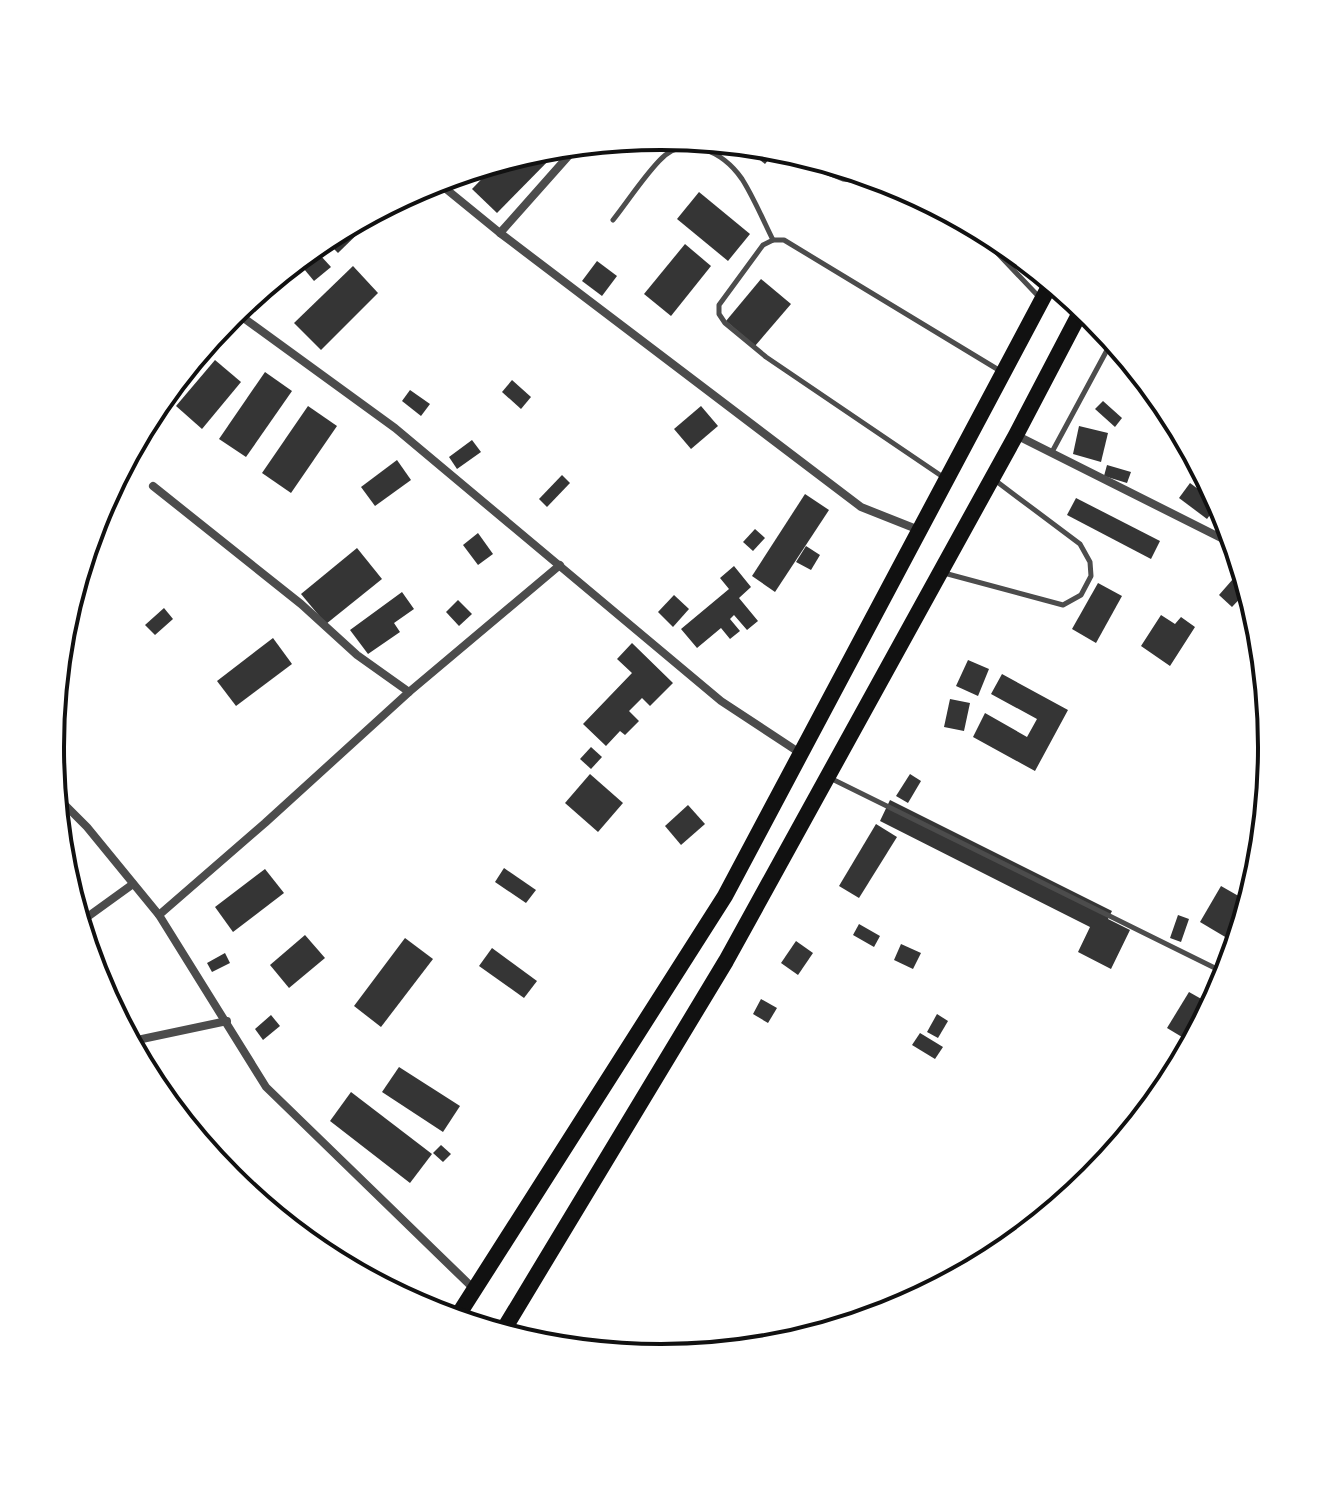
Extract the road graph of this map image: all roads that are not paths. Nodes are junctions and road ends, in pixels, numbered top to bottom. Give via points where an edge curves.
1 (674, 150) edge
2 (712, 152) edge
3 (567, 158) edge
4 (447, 190) edge
5 (613, 220) dead end
6 (500, 233) junction
7 (773, 240) junction
8 (999, 255) edge
9 (1046, 291) edge
10 (1041, 300) junction
11 (245, 319) edge
12 (1077, 319) edge
13 (1107, 350) edge
14 (1003, 373) junction
15 (1016, 435) junction
16 (1052, 452) junction
17 (991, 478) junction
18 (946, 479) junction
19 (153, 486) dead end
20 (919, 530) junction
21 (1220, 537) edge
22 (560, 565) junction
23 (939, 572) junction
24 (409, 692) junction
25 (800, 753) junction
26 (827, 777) junction
27 (67, 807) edge
28 (133, 884) junction
29 (159, 915) junction
30 (89, 916) edge
31 (1215, 968) edge
32 (227, 1021) junction
33 (141, 1040) edge
34 (475, 1289) junction
35 (462, 1309) edge
36 (507, 1324) edge

1 - 5 lane via 660,159
2 - 7 lane via 741,178
3 - 6 street
4 - 6 street
6 - 20 street via 861,507
7 - 14 lane via 784,240
7 - 18 lane via 763,245 719,305 725,323 766,357
8 - 10 lane
9 - 10 highway
10 - 14 highway
11 - 22 street via 395,428
12 - 15 highway
13 - 16 lane
14 - 18 highway
15 - 16 street
15 - 17 highway
16 - 21 street
17 - 23 highway
17 - 23 lane via 1080,544 1091,576 1081,595 1063,605
18 - 20 highway
19 - 24 street
20 - 25 highway
22 - 24 street
22 - 25 street via 721,701
23 - 26 highway
24 - 29 street
25 - 34 highway via 725,896
26 - 31 lane
26 - 36 highway via 726,961
27 - 28 street
28 - 29 street
28 - 30 street
29 - 32 street
32 - 33 street
32 - 34 street via 266,1087
34 - 35 highway

